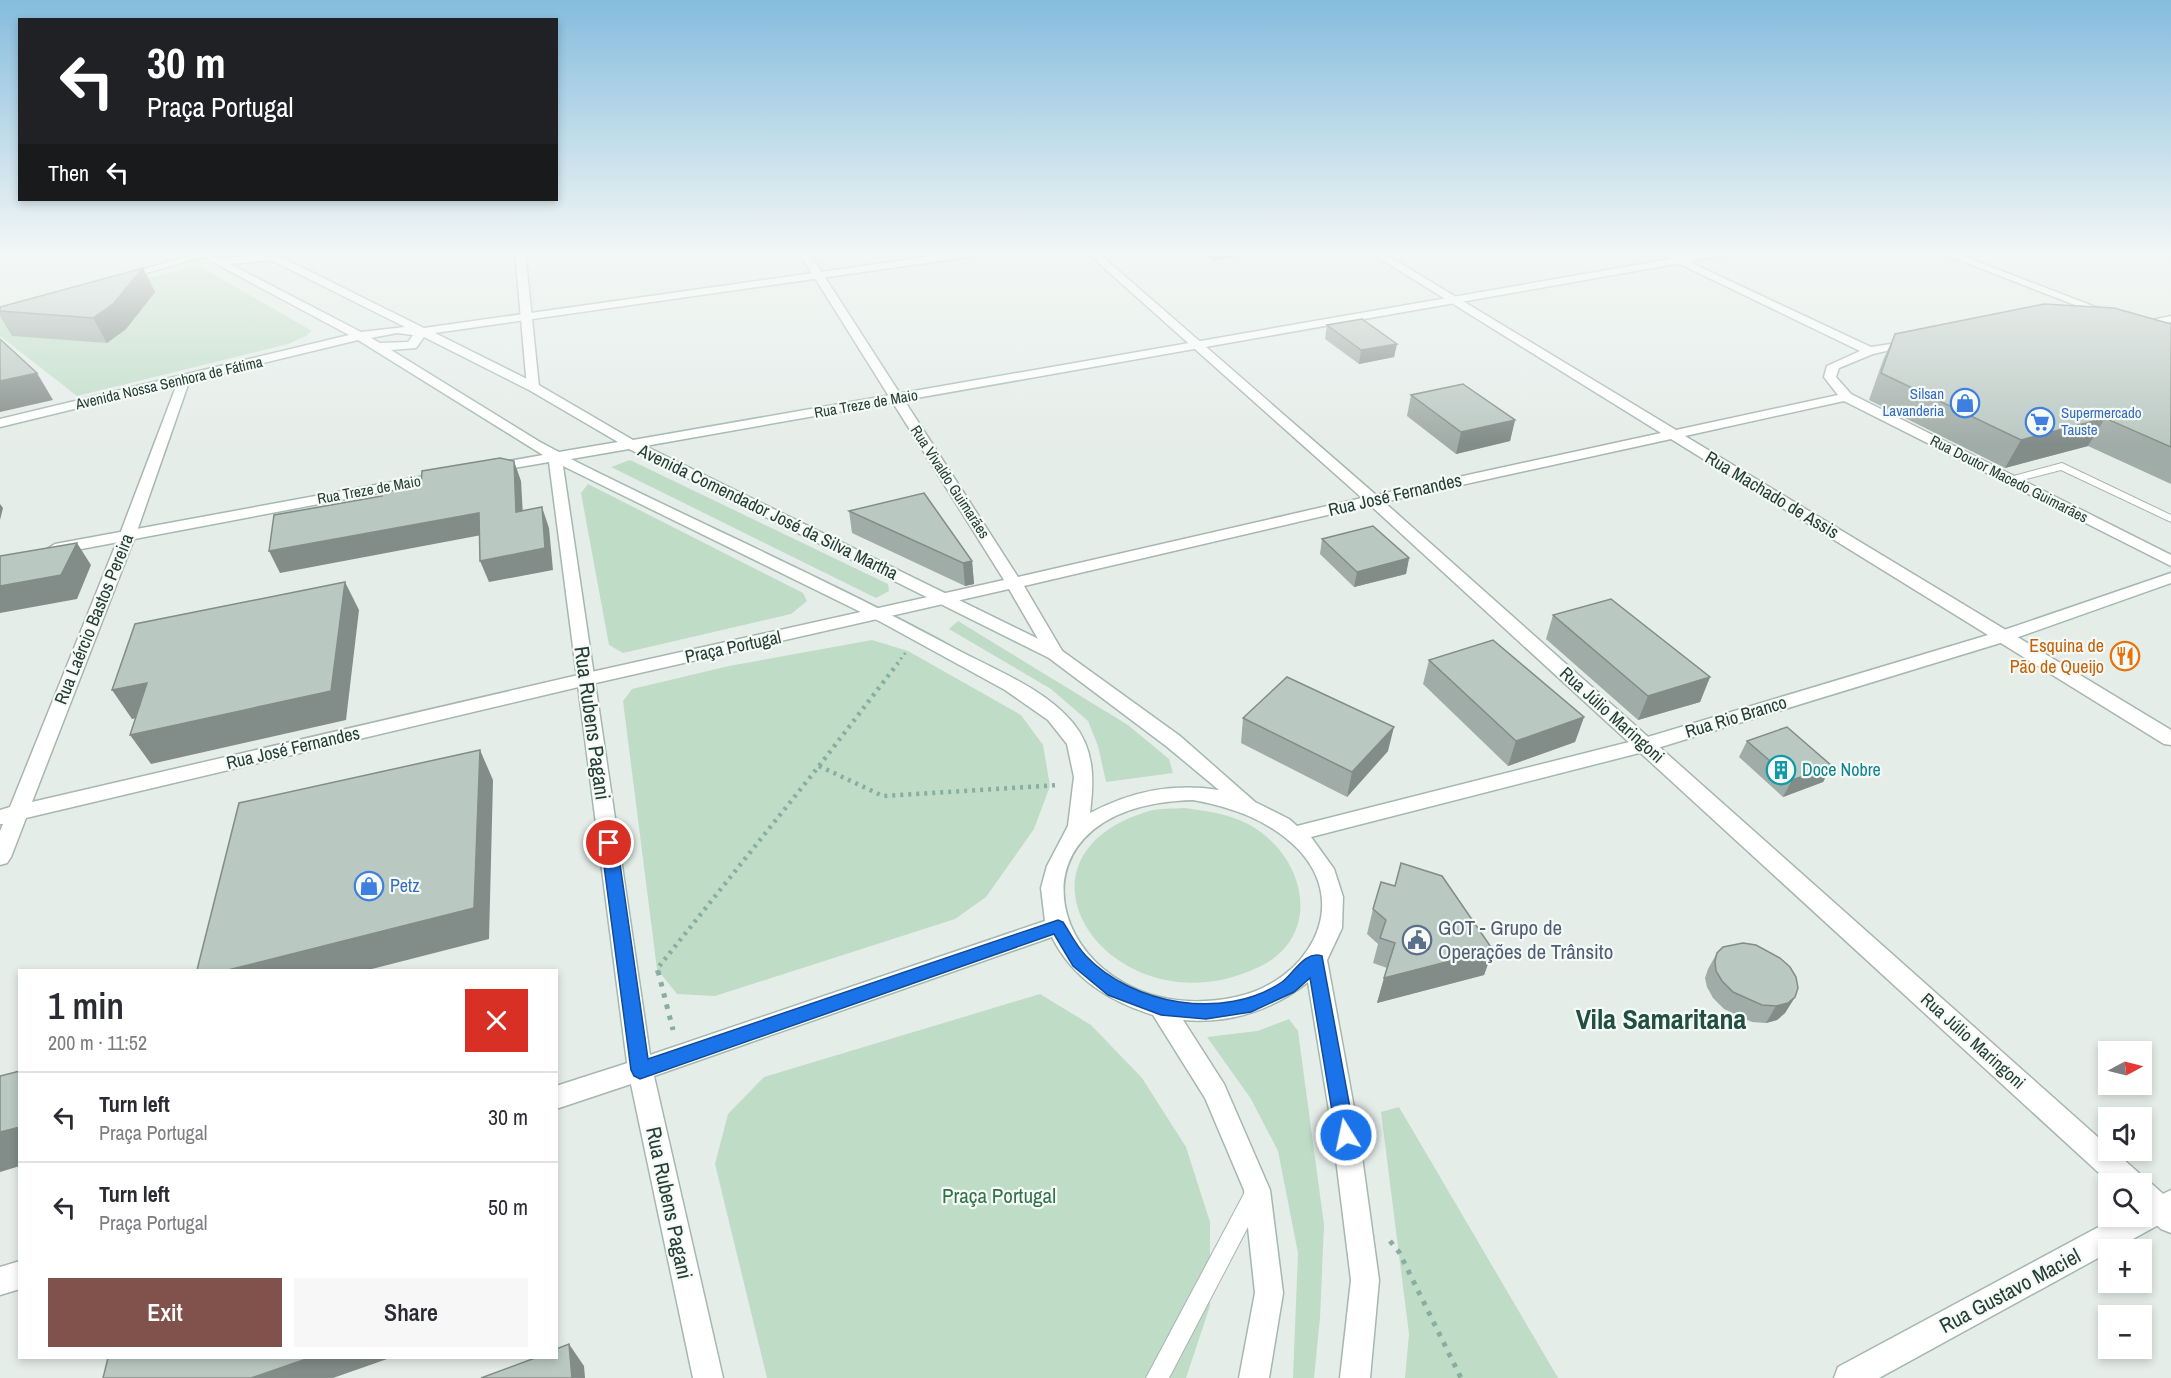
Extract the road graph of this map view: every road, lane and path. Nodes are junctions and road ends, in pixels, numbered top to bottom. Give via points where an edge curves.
1 (332, 315) edge
2 (392, 315) edge
3 (532, 315) edge
4 (844, 315) edge
5 (1163, 315) edge
6 (1360, 315) edge
7 (1479, 315) edge
8 (1794, 315) edge
9 (2107, 315) edge
10 (527, 316) junction
11 (2171, 319) edge
12 (2092, 323) edge
13 (2125, 323) junction
14 (422, 332) junction
15 (2160, 334) edge
16 (360, 336) junction
17 (1929, 339) edge
18 (339, 343) junction
19 (1196, 344) junction
20 (378, 347) junction
21 (1870, 351) junction
22 (184, 380) junction
23 (533, 387) junction
24 (1846, 397) junction
25 (896, 399) junction
26 (0, 423) edge
27 (1670, 434) junction
28 (630, 444) junction
29 (555, 456) junction
30 (2010, 480) junction
31 (1372, 500) junction
32 (2171, 519) edge
33 (128, 534) junction
34 (46, 551) edge
35 (2171, 561) edge
36 (2171, 578) edge
37 (1014, 583) junction
38 (944, 599) junction
39 (880, 614) junction
40 (2004, 636) junction
41 (923, 638) junction
42 (1055, 654) junction
43 (586, 679) junction
44 (2171, 739) edge
45 (1644, 745) junction
46 (819, 766) junction
47 (1084, 784) junction
48 (1251, 807) junction
49 (9, 815) edge
50 (1077, 830) junction
51 (1295, 834) junction
52 (0, 857) edge
53 (1058, 926) junction
54 (1316, 961) junction
55 (1161, 1007) junction
56 (677, 1058) junction
57 (640, 1070) junction
58 (558, 1097) edge
59 (2120, 1173) edge
60 (1257, 1190) junction
61 (2161, 1206) edge
62 (1384, 1234) dead end
63 (18, 1276) edge
64 (0, 1281) edge
65 (708, 1378) edge
66 (1157, 1378) edge
67 (1254, 1378) edge
68 (1355, 1378) edge
69 (1461, 1378) edge
70 (1849, 1378) edge

1 - 16 street, Avenida Comendador José da Silva Martha
2 - 14 street, Avenida Comendador José da Silva Martha
3 - 10 street
4 - 25 street, Rua Vivaldo Guimarães
5 - 19 street, Rua Júlio Maringoni
6 - 19 street, Rua Treze de Maio
7 - 27 street, Rua Machado de Assis
8 - 21 street
9 - 13 street
10 - 14 street
10 - 23 street
11 - 13 street
12 - 13 street
13 - 15 street
14 - 16 street via 397,330
14 - 20 street via 412,345
14 - 23 street, Avenida Comendador José da Silva Martha
16 - 18 street
16 - 20 street, Avenida Comendador José da Silva Martha
17 - 21 street
18 - 20 street
18 - 22 street, Avenida Nossa Senhora de Fátima
19 - 25 street, Rua Treze de Maio
19 - 31 street, Rua Júlio Maringoni
20 - 29 street, Avenida Comendador José da Silva Martha
21 - 24 street via 1833,366 1830,377
22 - 26 street, Avenida Nossa Senhora de Fátima
22 - 33 street, Rua Laércio Bastos Pereira
23 - 28 street, Avenida Comendador José da Silva Martha
24 - 27 street, Rua José Fernandes
24 - 30 street, Rua Doutor Macedo Guimarães
25 - 28 street, Rua Treze de Maio
25 - 37 street, Rua Vivaldo Guimarães
27 - 31 street, Rua José Fernandes
27 - 40 street, Rua Machado de Assis
28 - 29 street, Rua Treze de Maio
28 - 38 street, Avenida Comendador José da Silva Martha
29 - 33 street, Rua Treze de Maio
29 - 39 street, Avenida Comendador José da Silva Martha
29 - 43 street, Rua Rubens Pagani
30 - 32 lane via 2062,466
30 - 35 street, Rua Doutor Macedo Guimarães
31 - 37 street, Rua José Fernandes
31 - 45 street, Rua Júlio Maringoni
33 - 34 street, Rua Treze de Maio
33 - 49 street, Rua Laércio Bastos Pereira
36 - 40 street, Rua Rio Branco
37 - 38 street, Rua José Fernandes
37 - 42 street, Rua Vivaldo Guimarães
38 - 39 street, Praça Portugal
38 - 42 street, Avenida Comendador José da Silva Martha
39 - 41 street, Avenida Comendador José da Silva Martha
39 - 43 street, Praça Portugal
40 - 44 street, Rua Machado de Assis
40 - 45 street, Rua Rio Branco
41 - 46 path via 908,651
41 - 47 street, Avenida Comendador José da Silva Martha via 1026,695 1059,719 1081,748
42 - 48 street, Avenida Comendador José da Silva Martha via 1173,741
43 - 49 street, Rua José Fernandes
43 - 57 street, Rua Rubens Pagani
45 - 51 street, Rua Rio Branco
45 - 59 street, Rua Júlio Maringoni
46 - 47 path via 883,796
46 - 56 path via 657,969 671,1017
47 - 50 street, Avenida Comendador José da Silva Martha
48 - 50 street via 1210,795 1167,793 1126,802
48 - 51 street via 1275,818
49 - 52 street, Rua Laércio Bastos Pereira
50 - 53 street via 1054,872 1051,898
51 - 54 street via 1319,862 1331,894 1330,929
53 - 55 street via 1079,961 1115,989
53 - 56 street
54 - 55 street via 1288,987 1251,1005 1206,1012
54 - 68 street via 1346,1135 1365,1280
55 - 60 street via 1215,1092
56 - 57 street
57 - 58 street
57 - 65 street, Rua Rubens Pagani
60 - 66 lane
60 - 67 street via 1269,1293
61 - 70 street, Rua Gustavo Maciel
62 - 69 path via 1399,1252
63 - 64 street

